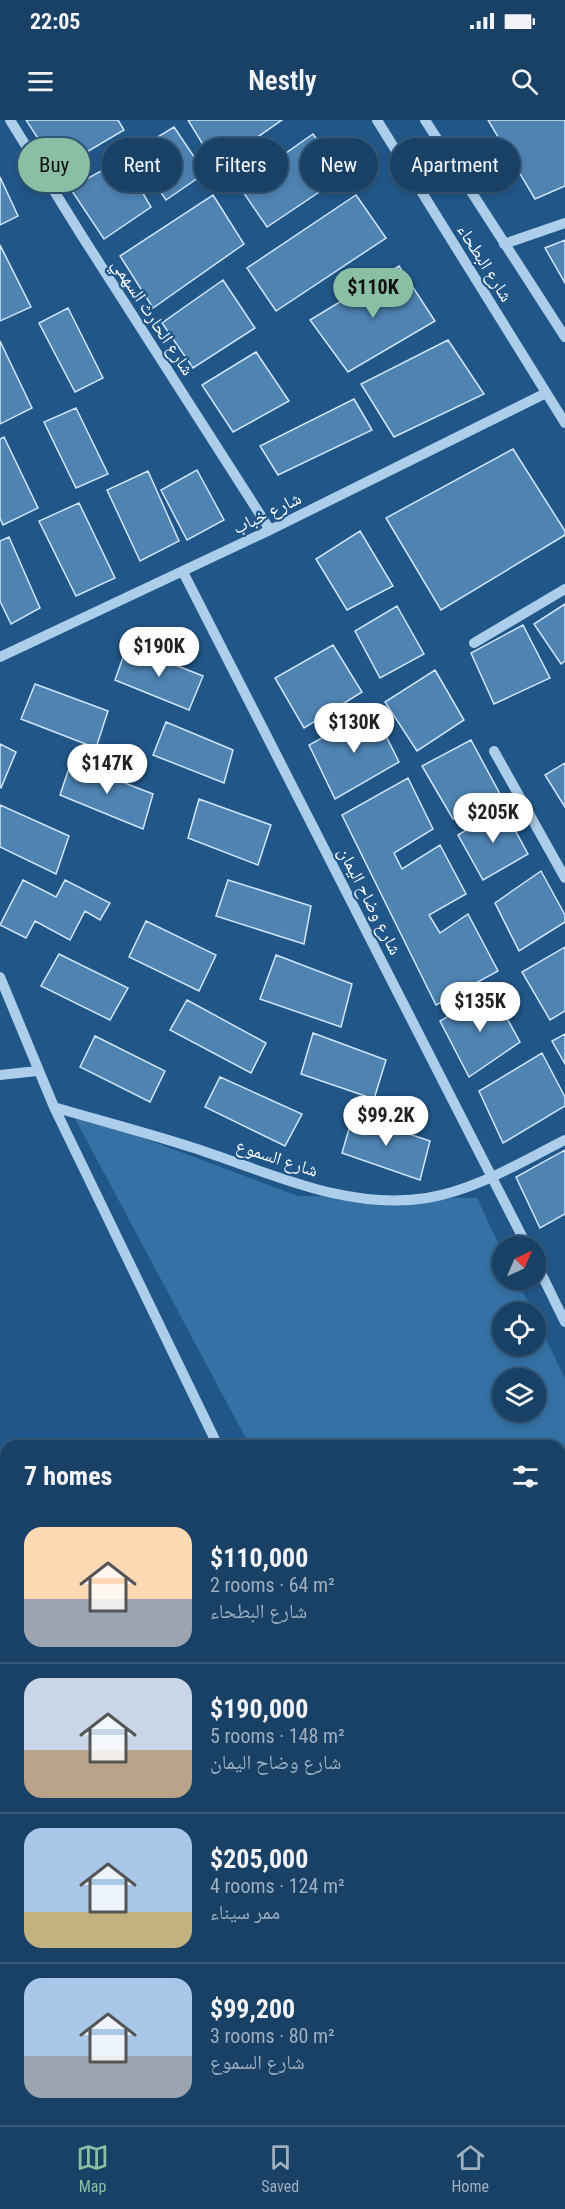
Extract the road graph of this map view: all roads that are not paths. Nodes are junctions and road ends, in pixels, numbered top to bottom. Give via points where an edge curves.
1 (10, 120) edge
2 (377, 120) edge
3 (425, 120) edge
4 (565, 223) edge
5 (504, 244) junction
6 (565, 337) edge
7 (546, 393) junction
8 (565, 423) edge
9 (270, 530) junction
10 (183, 572) junction
11 (565, 589) edge
12 (474, 644) dead end
13 (0, 657) edge
14 (495, 751) dead end
15 (565, 878) edge
16 (0, 977) edge
17 (37, 1071) junction
18 (0, 1075) edge
19 (54, 1107) junction
20 (565, 1140) edge
21 (492, 1176) junction
22 (522, 1236) edge
23 (546, 1283) edge
24 (565, 1322) edge
25 (215, 1440) edge

1 - 9 street, شارع الحارث السهمي
2 - 7 street, شارع البطحاء
3 - 5 street, شارع البطحاء
4 - 5 street
5 - 6 street, شارع البطحاء
7 - 8 street, شارع البطحاء
7 - 9 street, شارع خباب
9 - 10 street, شارع خباب
10 - 13 street, شارع خباب
10 - 21 street, شارع وضاح اليمان
11 - 12 street
14 - 15 street
16 - 17 street
17 - 18 street
17 - 19 street
19 - 21 street, شارع السموع via 283,1179 363,1199 427,1198 460,1190
19 - 25 street
20 - 21 street, شارع السموع
21 - 22 street, شارع وضاح اليمان
23 - 24 street

